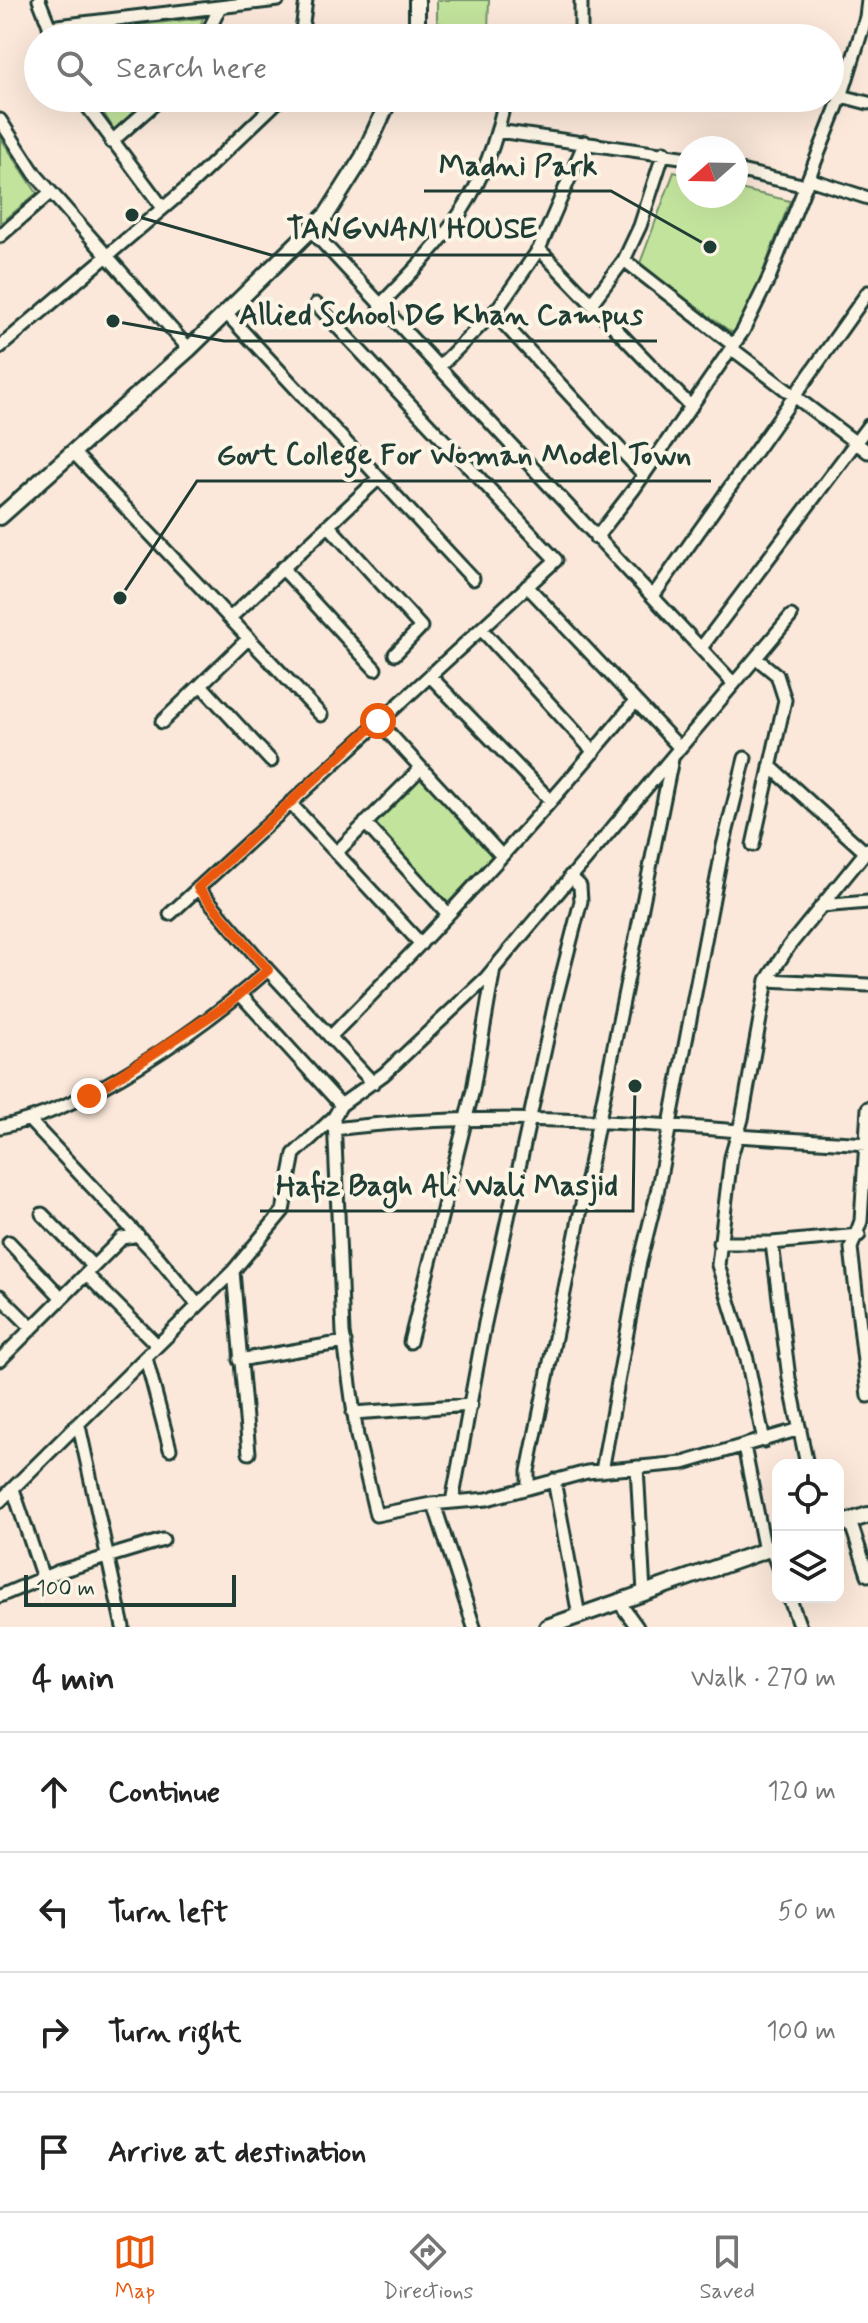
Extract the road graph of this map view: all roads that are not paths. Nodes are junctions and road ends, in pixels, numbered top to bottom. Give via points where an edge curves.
1 (39, 0) edge
2 (278, 0) edge
3 (306, 0) edge
4 (417, 0) edge
5 (581, 0) edge
6 (868, 0) edge
7 (220, 7) junction
8 (867, 17) edge
9 (48, 24) edge
10 (110, 24) edge
11 (212, 24) edge
12 (303, 24) edge
13 (417, 24) edge
14 (581, 24) edge
15 (844, 74) edge
16 (844, 96) edge
17 (868, 103) edge
18 (91, 112) edge
19 (145, 112) edge
20 (266, 112) edge
21 (384, 112) edge
22 (502, 112) edge
23 (830, 112) edge
24 (0, 120) edge
25 (498, 131) junction
26 (111, 142) junction
27 (585, 142) junction
28 (664, 152) junction
29 (676, 155) edge
30 (748, 172) edge
31 (808, 183) junction
32 (51, 192) junction
33 (868, 198) edge
34 (163, 208) junction
35 (311, 230) junction
36 (0, 236) edge
37 (539, 249) junction
38 (106, 256) junction
39 (624, 260) junction
40 (868, 292) edge
41 (316, 304) dead end
42 (381, 304) junction
43 (591, 304) junction
44 (226, 313) junction
45 (494, 313) junction
46 (732, 346) junction
47 (0, 347) edge
48 (189, 349) junction
49 (439, 367) junction
50 (794, 396) junction
51 (691, 407) junction
52 (868, 426) edge
53 (856, 442) junction
54 (73, 452) junction
55 (868, 452) edge
56 (644, 475) junction
57 (379, 478) junction
58 (0, 517) edge
59 (328, 525) junction
60 (596, 538) junction
61 (282, 568) junction
62 (473, 579) dead end
63 (527, 586) junction
64 (653, 596) junction
65 (791, 616) dead end
66 (230, 618) junction
67 (481, 629) junction
68 (249, 638) junction
69 (701, 648) junction
70 (395, 654) dead end
71 (756, 658) junction
72 (375, 669) dead end
73 (430, 676) junction
74 (734, 684) junction
75 (201, 685) junction
76 (634, 703) junction
77 (321, 715) dead end
78 (378, 721) junction
79 (162, 722) dead end
80 (594, 752) junction
81 (676, 752) junction
82 (745, 758) dead end
83 (271, 761) dead end
84 (770, 766) junction
85 (421, 768) junction
86 (551, 801) junction
87 (290, 803) junction
88 (365, 823) junction
89 (753, 845) dead end
90 (867, 850) edge
91 (336, 853) junction
92 (501, 855) junction
93 (868, 866) edge
94 (852, 869) junction
95 (570, 876) junction
96 (198, 888) junction
97 (868, 902) edge
98 (821, 906) junction
99 (170, 914) dead end
100 (448, 914) junction
101 (421, 944) junction
102 (494, 966) junction
103 (268, 970) junction
104 (767, 980) junction
105 (868, 985) edge
106 (240, 994) junction
107 (330, 1037) junction
108 (373, 1083) junction
109 (341, 1105) junction
110 (868, 1108) edge
111 (30, 1121) junction
112 (465, 1121) junction
113 (529, 1122) junction
114 (334, 1123) junction
115 (598, 1123) junction
116 (669, 1125) junction
117 (0, 1127) edge
118 (738, 1133) junction
119 (867, 1144) edge
120 (42, 1214) dead end
121 (138, 1235) junction
122 (859, 1235) junction
123 (9, 1242) dead end
124 (719, 1243) junction
125 (772, 1243) junction
126 (89, 1270) junction
127 (233, 1271) junction
128 (0, 1296) edge
129 (62, 1298) junction
130 (197, 1304) junction
131 (32, 1328) junction
132 (345, 1342) junction
133 (410, 1342) dead end
134 (157, 1345) junction
135 (146, 1358) junction
136 (0, 1360) edge
137 (239, 1360) junction
138 (868, 1396) edge
139 (471, 1405) junction
140 (353, 1413) junction
141 (79, 1426) junction
142 (800, 1429) junction
143 (764, 1441) junction
144 (744, 1446) junction
145 (170, 1449) dead end
146 (249, 1453) dead end
147 (806, 1459) edge
148 (637, 1467) junction
149 (602, 1471) junction
150 (554, 1480) junction
151 (528, 1488) junction
152 (13, 1489) junction
153 (0, 1501) edge
154 (452, 1502) junction
155 (434, 1504) junction
156 (868, 1515) edge
157 (844, 1523) edge
158 (163, 1540) dead end
159 (771, 1549) edge
160 (107, 1556) junction
161 (868, 1575) edge
162 (43, 1578) junction
163 (644, 1593) junction
164 (0, 1596) edge
165 (619, 1602) junction
166 (791, 1603) edge
167 (579, 1616) junction
168 (123, 1627) edge
169 (474, 1627) edge
170 (547, 1627) edge
171 (637, 1627) edge
172 (800, 1627) edge

1 - 9 street
2 - 7 street
3 - 12 street
4 - 13 street
5 - 14 street
6 - 8 street
7 - 10 street
7 - 11 street
8 - 15 street
16 - 17 street
18 - 26 street
19 - 26 street
20 - 34 street
21 - 35 street via 363,157
22 - 25 street
23 - 31 street
24 - 32 street
25 - 27 street
25 - 42 street via 463,213
26 - 34 street
27 - 28 street
27 - 37 street
28 - 29 street
28 - 39 street
30 - 31 street
31 - 33 street
31 - 46 street via 769,278
32 - 36 street
32 - 38 street
34 - 38 street
35 - 42 street
35 - 44 street
37 - 43 street
37 - 45 street
38 - 47 street
38 - 48 street
39 - 43 street
39 - 46 street
40 - 50 street
41 - 63 street via 556,560
42 - 49 street
43 - 51 street
44 - 48 street
44 - 57 street
45 - 49 street
45 - 56 street
46 - 50 street
46 - 51 street
48 - 54 street
49 - 60 street
50 - 53 street
50 - 64 street
51 - 56 street
52 - 53 street
53 - 55 street
53 - 69 street
54 - 58 street
54 - 66 street
56 - 60 street
57 - 59 street
57 - 62 street
59 - 61 street
59 - 70 street via 421,627
60 - 64 street
61 - 66 street
61 - 72 street
63 - 67 street
63 - 76 street
64 - 69 street
65 - 71 street
66 - 68 street
67 - 73 street
67 - 80 street
68 - 75 street
68 - 77 street
69 - 74 street
71 - 74 street
71 - 84 street via 784,688
73 - 78 street
73 - 86 street
74 - 81 street
75 - 79 street
75 - 83 street
76 - 80 street
76 - 81 street
78 - 85 street
78 - 87 street
80 - 86 street
81 - 95 street
81 - 115 street
82 - 116 street
84 - 89 street
84 - 90 street
85 - 88 street
85 - 92 street
86 - 92 street
87 - 91 street
87 - 96 street
88 - 91 street
88 - 100 street
90 - 94 street
91 - 101 street
92 - 100 street
93 - 94 street
94 - 98 street
95 - 102 street
95 - 113 street via 580,886 581,901
96 - 99 street
96 - 103 street
97 - 98 street
98 - 104 street
100 - 101 street
101 - 107 street
102 - 108 street
102 - 112 street
103 - 106 street
103 - 107 street
104 - 105 street
104 - 118 street
106 - 109 street
106 - 111 street via 89,1096
107 - 108 street
108 - 109 street
109 - 114 street
110 - 119 street
111 - 117 street
111 - 121 street
112 - 113 street
112 - 114 street
112 - 133 street
113 - 115 street
113 - 139 street
114 - 127 street via 294,1154 283,1211
114 - 132 street
115 - 116 street
115 - 151 street via 548,1358
116 - 118 street
116 - 149 street
118 - 119 street
118 - 124 street
119 - 122 street
120 - 126 street
121 - 126 street via 122,1238
121 - 130 street
122 - 125 street
122 - 138 street via 851,1248
123 - 129 street
124 - 125 street
124 - 143 street via 718,1265
125 - 142 street
126 - 129 street
126 - 134 street
127 - 130 street
127 - 137 street
128 - 131 street
129 - 131 street
130 - 134 street
131 - 136 street
132 - 137 street
132 - 140 street
134 - 135 street
135 - 141 street
135 - 145 street
137 - 146 street
139 - 140 street
139 - 154 street
140 - 155 street via 376,1515
141 - 152 street
141 - 160 street
142 - 143 street
142 - 147 street
143 - 144 street
144 - 148 street via 683,1463
144 - 159 street
148 - 149 street
148 - 163 street
149 - 150 street
150 - 151 street
150 - 167 street
151 - 154 street
152 - 153 street
152 - 162 street
154 - 155 street
155 - 169 street
156 - 157 street
157 - 161 street
158 - 160 street
159 - 163 street
160 - 162 street
160 - 168 street
162 - 164 street
163 - 165 street
165 - 167 street
165 - 171 street
166 - 172 street
167 - 170 street

